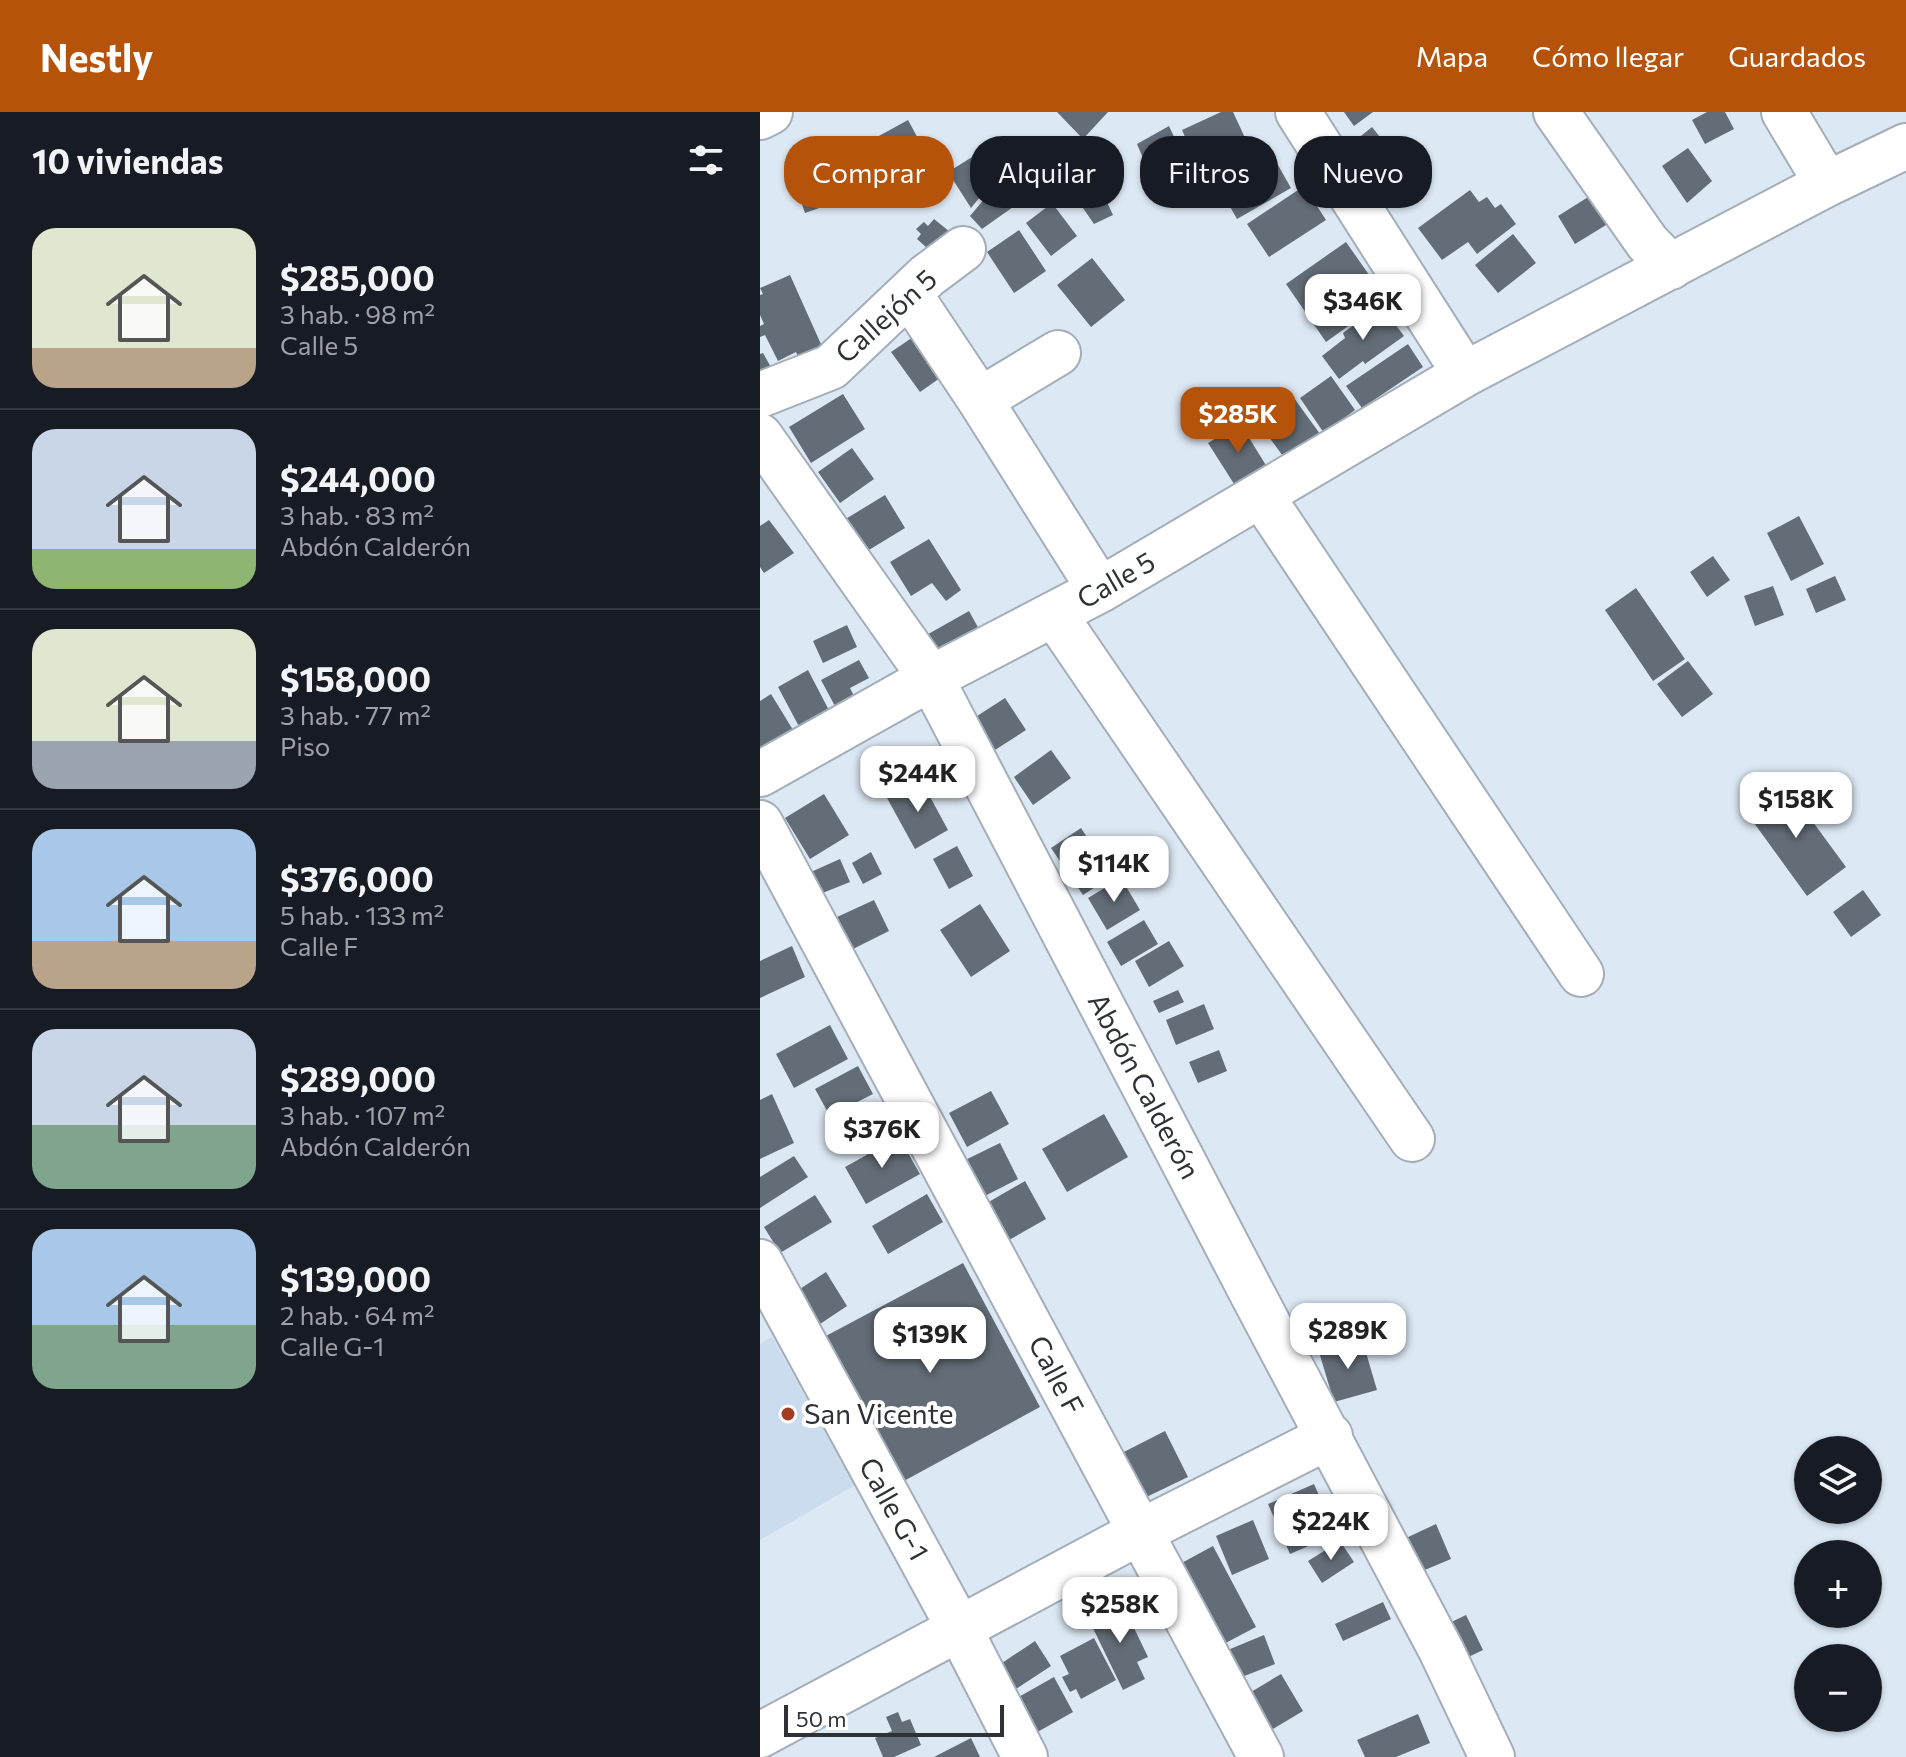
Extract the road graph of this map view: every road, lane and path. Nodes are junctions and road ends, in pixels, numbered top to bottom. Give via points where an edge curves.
1 (770, 112) edge
2 (1298, 112) edge
3 (1556, 112) edge
4 (1784, 112) edge
5 (760, 117) edge
6 (1906, 146) edge
7 (1827, 184) junction
8 (963, 249) dead end
9 (1671, 267) junction
10 (910, 295) junction
11 (1058, 353) dead end
12 (1465, 374) junction
13 (760, 395) edge
14 (980, 400) junction
15 (760, 436) edge
16 (1261, 495) junction
17 (1100, 590) junction
18 (1054, 614) junction
19 (931, 678) junction
20 (760, 774) edge
21 (760, 823) edge
22 (1581, 974) dead end
23 (1412, 1139) dead end
24 (760, 1262) edge
25 (1330, 1436) junction
26 (1140, 1532) junction
27 (959, 1628) junction
28 (760, 1735) edge
29 (1025, 1757) edge
30 (1261, 1757) edge
31 (1492, 1757) edge

1 - 5 street
2 - 12 street
3 - 9 street via 1647,242
4 - 7 street
6 - 7 street, Calle 5
7 - 9 street, Calle 5
8 - 10 street, Callejón 5
9 - 12 street, Calle 5
10 - 13 street, Callejón 5 via 831,367
10 - 14 street
11 - 14 street
12 - 16 street, Calle 5
14 - 17 street
15 - 19 street, Abdón Calderón
16 - 17 street, Calle 5
16 - 22 street
17 - 18 street, Calle 5
18 - 19 street, Calle 5
18 - 23 street
19 - 20 street, Calle 5
19 - 25 street, Abdón Calderón
21 - 26 street, Calle F
24 - 27 street, Calle G-1
25 - 26 street
25 - 31 street, Abdón Calderón
26 - 27 street
26 - 30 street, Calle F
27 - 28 street
27 - 29 street, Calle G-1

